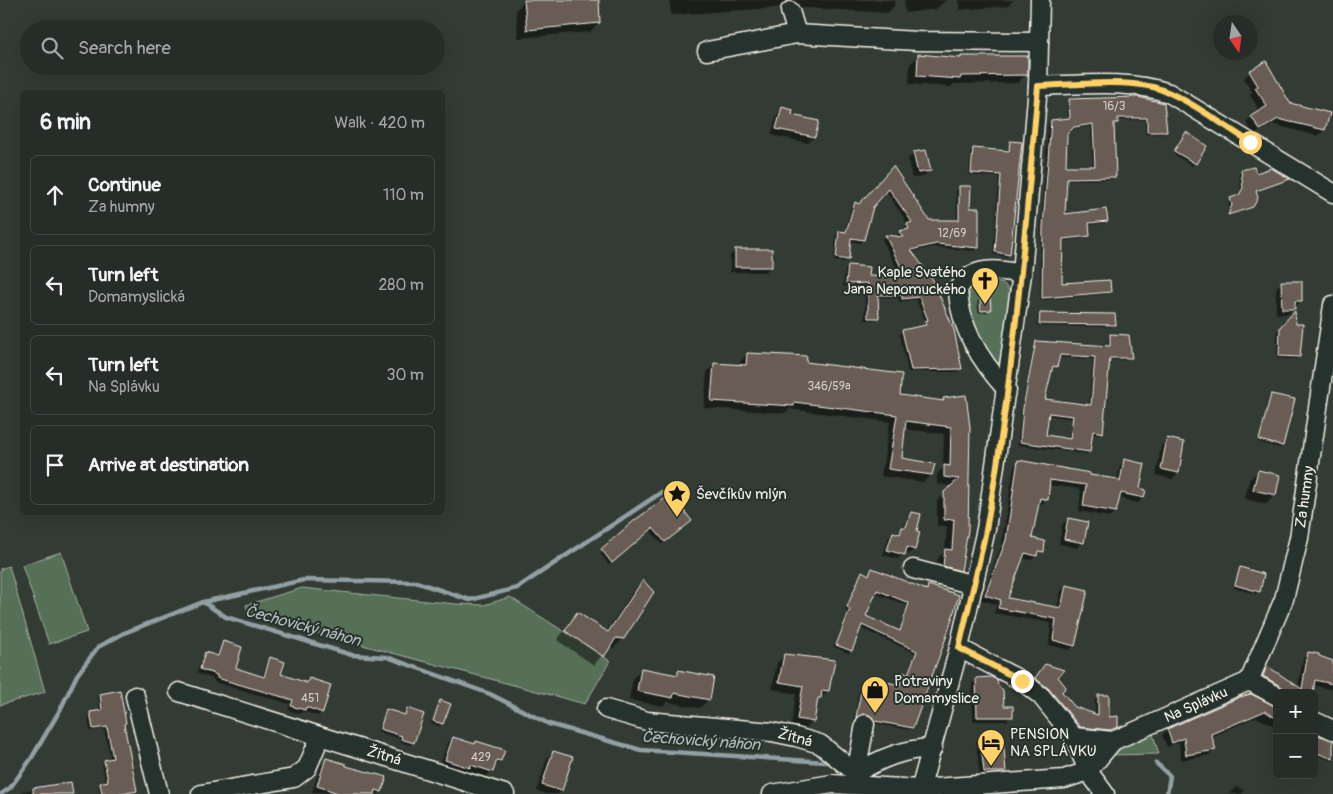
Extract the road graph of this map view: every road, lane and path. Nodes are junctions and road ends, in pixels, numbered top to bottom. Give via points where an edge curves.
1 (1040, 0) edge
2 (790, 11) dead end
3 (797, 34) junction
4 (1039, 42) junction
5 (707, 51) dead end
6 (1038, 86) junction
7 (1333, 194) edge
8 (1022, 274) junction
9 (1333, 305) edge
10 (1007, 390) junction
11 (913, 570) dead end
12 (974, 585) junction
13 (959, 648) junction
14 (1250, 681) junction
15 (179, 692) dead end
16 (1273, 694) edge
17 (135, 696) dead end
18 (606, 709) dead end
19 (1318, 723) edge
20 (865, 724) dead end
21 (1333, 730) edge
22 (320, 737) junction
23 (1074, 737) junction
24 (1113, 741) junction
25 (933, 748) junction
26 (1088, 771) junction
27 (855, 779) junction
28 (919, 791) edge
29 (159, 794) edge
30 (201, 794) edge
31 (505, 794) edge
32 (772, 794) edge
33 (1105, 794) edge

1 - 4 street
2 - 3 street
3 - 4 street via 918,41
3 - 5 street
4 - 6 street
6 - 7 street via 1116,84 1153,87 1169,92
6 - 8 street
8 - 10 street
8 - 10 street via 981,270 966,277 958,289 960,307 974,342 989,369
9 - 14 street, Za humny via 1299,538 1284,599
10 - 12 street
11 - 12 street
12 - 13 street
13 - 23 street via 1041,696
13 - 25 street
14 - 16 street
14 - 24 street, Na Splávku
15 - 22 street, Žitná
17 - 29 street
18 - 27 street, Žitná via 647,721 796,737 820,744
19 - 21 street
20 - 27 street
22 - 30 street via 307,768 294,778
22 - 31 street, Žitná
23 - 24 street, Na Splávku
23 - 26 street
24 - 26 street, Na Splávku
25 - 27 street via 904,750 880,759
25 - 28 street
26 - 28 street via 1064,779
26 - 33 street
27 - 28 street
27 - 32 street

